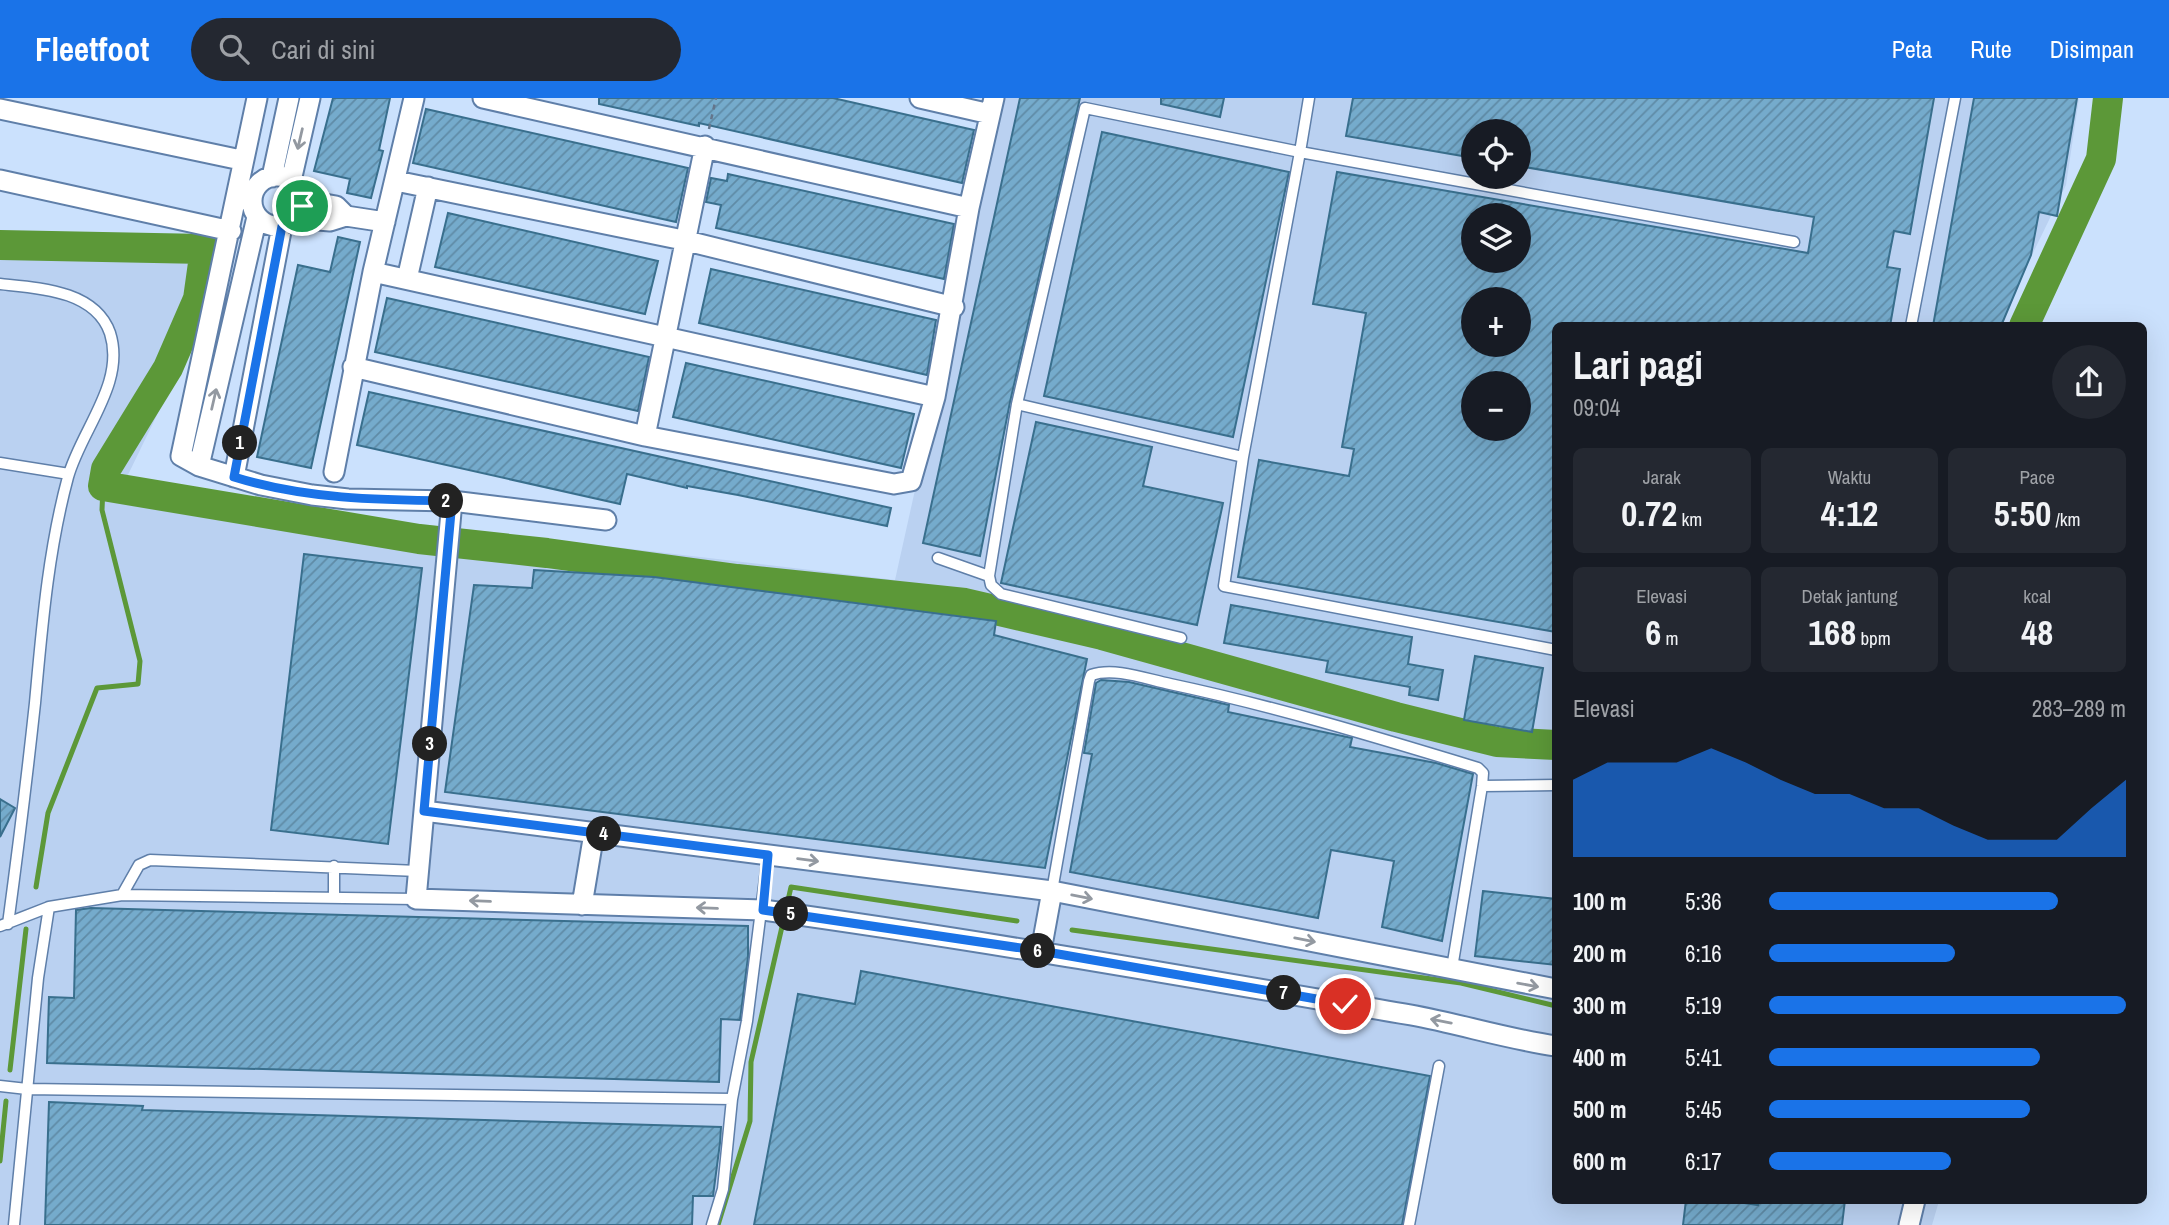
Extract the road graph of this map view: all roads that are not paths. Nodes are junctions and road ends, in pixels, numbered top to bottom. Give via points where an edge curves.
1 (257, 98) edge
2 (289, 98) edge
3 (310, 98) edge
4 (414, 98) edge
5 (483, 98) edge
6 (920, 98) edge
7 (1309, 98) edge
8 (1955, 98) edge
9 (1086, 103) edge
10 (992, 106) edge
11 (0, 109) edge
12 (705, 146) junction
13 (1300, 152) junction
14 (241, 160) junction
15 (281, 179) junction
16 (0, 180) edge
17 (396, 181) junction
18 (428, 187) junction
19 (969, 208) junction
20 (293, 215) junction
21 (257, 217) junction
22 (386, 222) junction
23 (231, 230) junction
24 (683, 240) junction
25 (1794, 242) dead end
26 (373, 272) junction
27 (407, 279) junction
28 (0, 284) edge
29 (954, 307) junction
30 (1911, 322) edge
31 (667, 338) junction
32 (353, 367) junction
33 (935, 397) junction
34 (1017, 404) junction
35 (645, 436) junction
36 (1244, 457) junction
37 (0, 463) edge
38 (199, 466) junction
39 (334, 472) dead end
40 (69, 474) junction
41 (234, 477) junction
42 (452, 501) junction
43 (606, 520) dead end
44 (938, 558) dead end
45 (989, 576) junction
46 (1181, 638) dead end
47 (1552, 648) edge
48 (1552, 785) edge
49 (1482, 786) junction
50 (424, 811) junction
51 (594, 833) junction
52 (768, 855) junction
53 (334, 866) junction
54 (418, 870) junction
55 (122, 895) junction
56 (334, 898) junction
57 (416, 899) junction
58 (1051, 899) junction
59 (582, 905) junction
60 (49, 908) junction
61 (769, 911) junction
62 (6, 925) edge
63 (1042, 946) junction
64 (1452, 968) junction
65 (1552, 988) edge
66 (1552, 1045) edge
67 (1439, 1066) dead end
68 (0, 1086) edge
69 (27, 1089) junction
70 (732, 1100) junction
71 (1914, 1204) edge
72 (1927, 1204) edge
73 (14, 1225) edge
74 (712, 1225) edge
75 (1409, 1225) edge
76 (1909, 1225) edge
77 (1923, 1225) edge

1 - 14 street
2 - 15 street
3 -> 15 street
4 - 17 street
5 - 12 street
6 - 10 street
7 - 13 lane
8 - 30 lane
9 - 13 lane
9 - 34 lane
10 - 19 street
11 - 14 street
12 - 19 street
12 - 24 street
13 - 25 lane
13 - 36 lane
14 - 23 street
15 - 20 street
15 - 21 street via 257,185 252,209
16 - 23 street
17 - 18 street
17 - 22 street
18 - 24 street
18 - 27 street
19 - 29 street
20 - 21 street via 268,225
20 - 22 street via 336,206 346,216
20 - 41 street
38 -> 21 street
22 - 26 street
23 - 38 street via 181,456
24 - 29 street
24 - 31 street
26 - 27 street
26 - 32 street
27 - 31 street
28 - 40 lane via 69,295 103,318 111,335 114,370
29 - 33 street
31 - 33 street
31 - 35 street
32 - 35 street
32 - 39 street
33 - 35 street via 913,476 905,484
34 - 36 lane
34 - 45 lane
36 - 47 lane via 1223,581 1229,589
37 - 40 lane
38 - 41 street
40 - 62 lane via 49,568
41 - 42 street via 348,499
42 - 43 street
42 - 50 street
44 - 45 lane
45 - 46 lane via 1001,594
48 - 49 lane
49 - 58 lane via 1483,773 1478,768 1325,721 1110,672 1097,674 1089,681
49 - 64 lane
50 - 51 street
50 - 54 street
51 - 52 street
51 - 59 street
52 -> 58 street
52 - 61 lane
53 - 54 lane
53 - 55 lane via 150,860 139,865
53 - 56 lane
54 - 57 street
55 - 56 lane
55 - 60 lane
56 - 57 lane
59 -> 57 street
58 - 63 street
58 -> 64 street
61 -> 59 street
60 - 62 lane
60 - 69 lane
61 - 63 street
61 - 70 lane
66 -> 63 street
64 -> 65 street
67 - 75 lane
68 - 69 lane
69 - 70 lane
69 - 73 lane
70 - 74 lane via 723,1189
71 - 76 street
72 - 77 street

